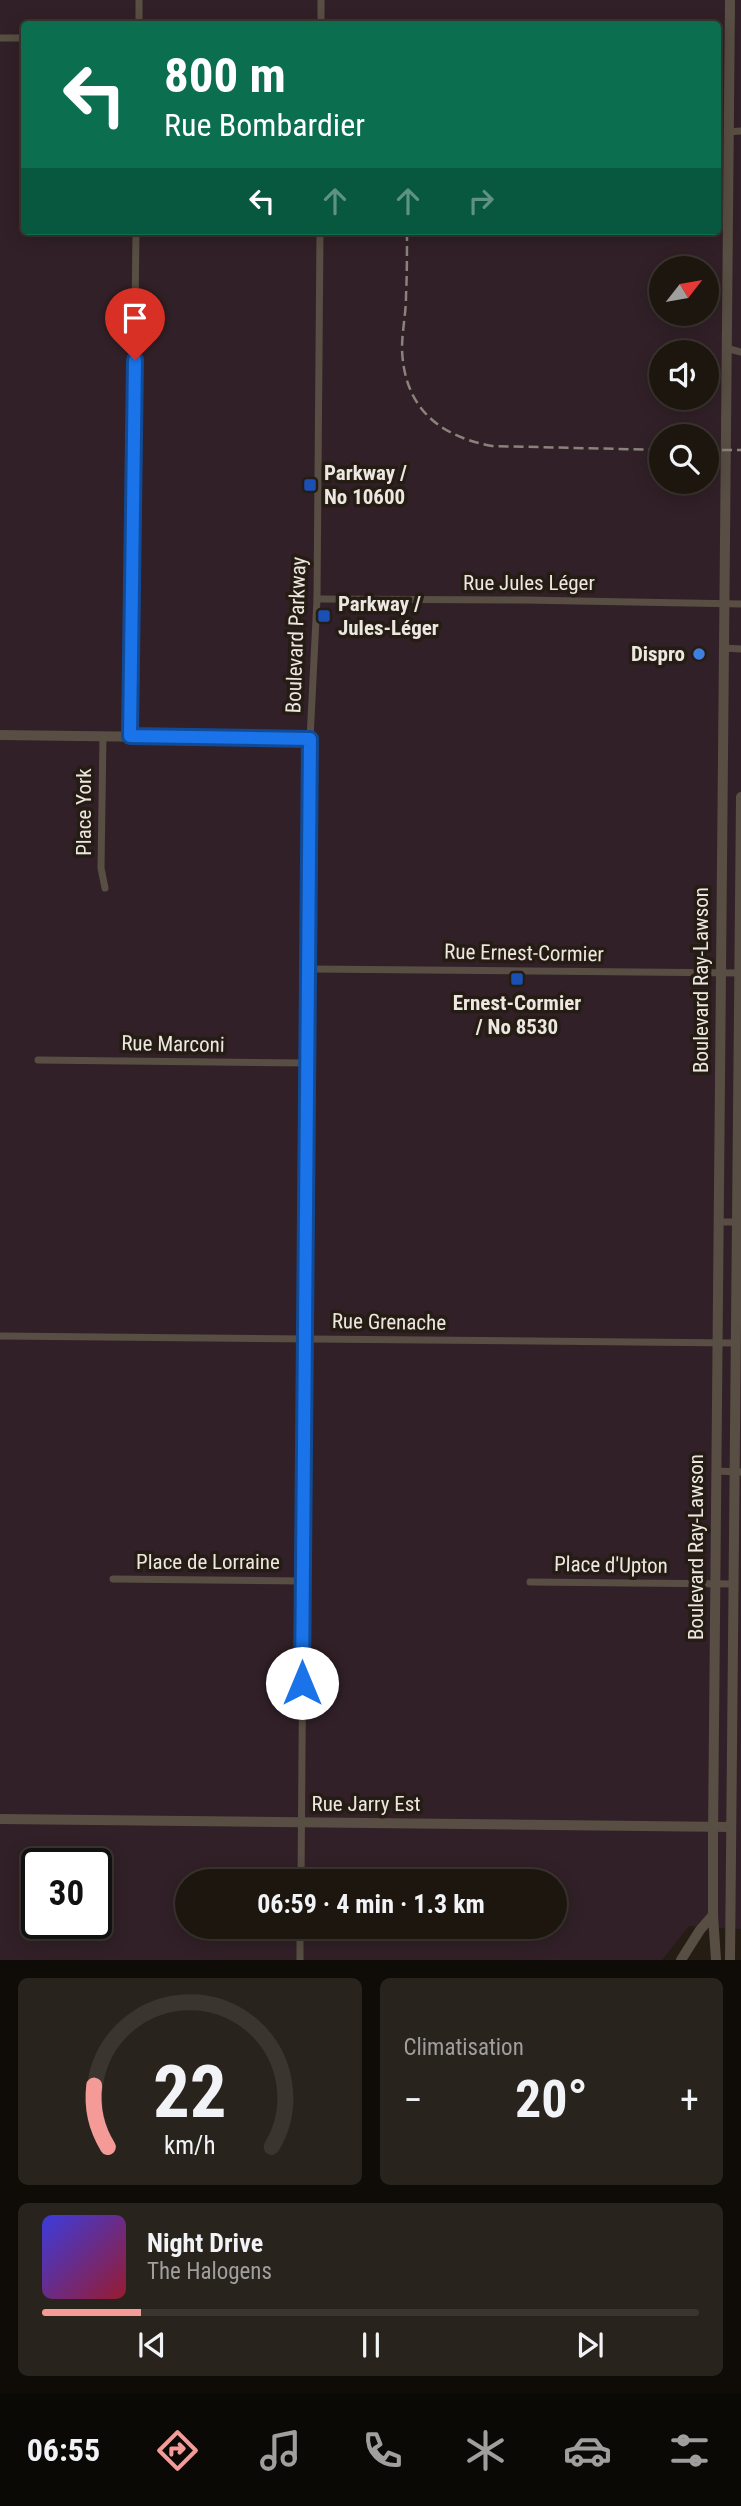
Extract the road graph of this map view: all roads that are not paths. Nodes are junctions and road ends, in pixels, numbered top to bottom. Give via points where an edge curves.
1 (139, 0) edge
2 (321, 0) edge
3 (730, 0) edge
4 (139, 21) edge
5 (321, 21) edge
6 (0, 38) edge
7 (21, 38) edge
8 (728, 99) junction
9 (741, 99) edge
10 (741, 131) edge
11 (728, 132) junction
12 (136, 235) edge
13 (320, 235) edge
14 (726, 348) junction
15 (741, 352) edge
16 (317, 599) junction
17 (724, 604) junction
18 (741, 604) edge
19 (724, 648) junction
20 (741, 649) edge
21 (0, 735) edge
22 (103, 736) junction
23 (130, 736) junction
24 (310, 739) junction
25 (741, 797) edge
26 (105, 888) dead end
27 (309, 969) junction
28 (721, 973) junction
29 (739, 973) junction
30 (720, 1048) junction
31 (740, 1049) edge
32 (38, 1060) dead end
33 (307, 1063) junction
34 (719, 1222) junction
35 (739, 1222) edge
36 (0, 1336) edge
37 (305, 1339) junction
38 (717, 1342) junction
39 (736, 1343) junction
40 (716, 1471) junction
41 (738, 1472) edge
42 (113, 1579) dead end
43 (303, 1581) junction
44 (530, 1582) dead end
45 (715, 1584) junction
46 (734, 1584) junction
47 (714, 1693) junction
48 (733, 1693) junction
49 (0, 1819) edge
50 (301, 1822) junction
51 (713, 1826) junction
52 (731, 1827) junction
53 (301, 1869) edge
54 (713, 1915) junction
55 (300, 1939) edge
56 (300, 1960) edge
57 (681, 1960) edge
58 (716, 1960) edge
59 (730, 1960) edge

1 - 4 street
2 - 5 street
3 - 8 street, Boulevard Ray-Lawson
6 - 7 street
8 - 9 street
8 - 11 street, Boulevard Ray-Lawson
10 - 11 street
11 - 14 street, Boulevard Ray-Lawson
12 - 23 street
13 - 16 street, Boulevard Parkway
14 - 15 street
14 - 17 street, Boulevard Ray-Lawson
16 - 17 street, Rue Jules Léger
16 - 24 street, Boulevard Parkway
17 - 18 street, Rue Jules Léger
17 - 19 street, Boulevard Ray-Lawson
19 - 20 street
19 - 28 street, Boulevard Ray-Lawson
21 - 22 street
22 - 23 street
22 - 26 street, Place York via 101,868
23 - 24 street
24 - 27 street, Boulevard Parkway
25 - 29 street, Boulevard Ray-Lawson
27 - 28 street, Rue Ernest-Cormier
27 - 33 street, Boulevard Parkway
28 - 29 street, Rue Ernest-Cormier
28 - 30 street, Boulevard Ray-Lawson
29 - 31 street, Boulevard Ray-Lawson
30 - 31 street
30 - 34 street, Boulevard Ray-Lawson
31 - 35 street, Boulevard Ray-Lawson
32 - 33 street, Rue Marconi
33 - 37 street, Boulevard Parkway
34 - 35 street
34 - 38 street, Boulevard Ray-Lawson
35 - 39 street, Boulevard Ray-Lawson
36 - 37 street, Rue Grenache
37 - 38 street, Rue Grenache
37 - 43 street, Boulevard Parkway
38 - 39 street, Rue Grenache
38 - 40 street, Boulevard Ray-Lawson
39 - 41 street, Boulevard Ray-Lawson
40 - 41 street
40 - 45 street, Boulevard Ray-Lawson
41 - 46 street, Boulevard Ray-Lawson
42 - 43 street, Place de Lorraine
43 - 50 street, Boulevard Parkway
44 - 45 street, Place d'Upton
45 - 46 street, Place d'Upton
45 - 47 street, Boulevard Ray-Lawson
46 - 48 street, Boulevard Ray-Lawson
47 - 48 street
47 - 51 street, Boulevard Ray-Lawson
48 - 52 street, Boulevard Ray-Lawson
49 - 50 street, Rue Jarry Est
50 - 51 street, Rue Jarry Est
50 - 53 street, Boulevard Parkway
51 - 52 street, Rue Jarry Est
51 - 54 street, Boulevard Ray-Lawson
52 - 59 street, Boulevard Ray-Lawson
54 - 57 street
54 - 58 street, Boulevard Ray-Lawson
55 - 56 street

